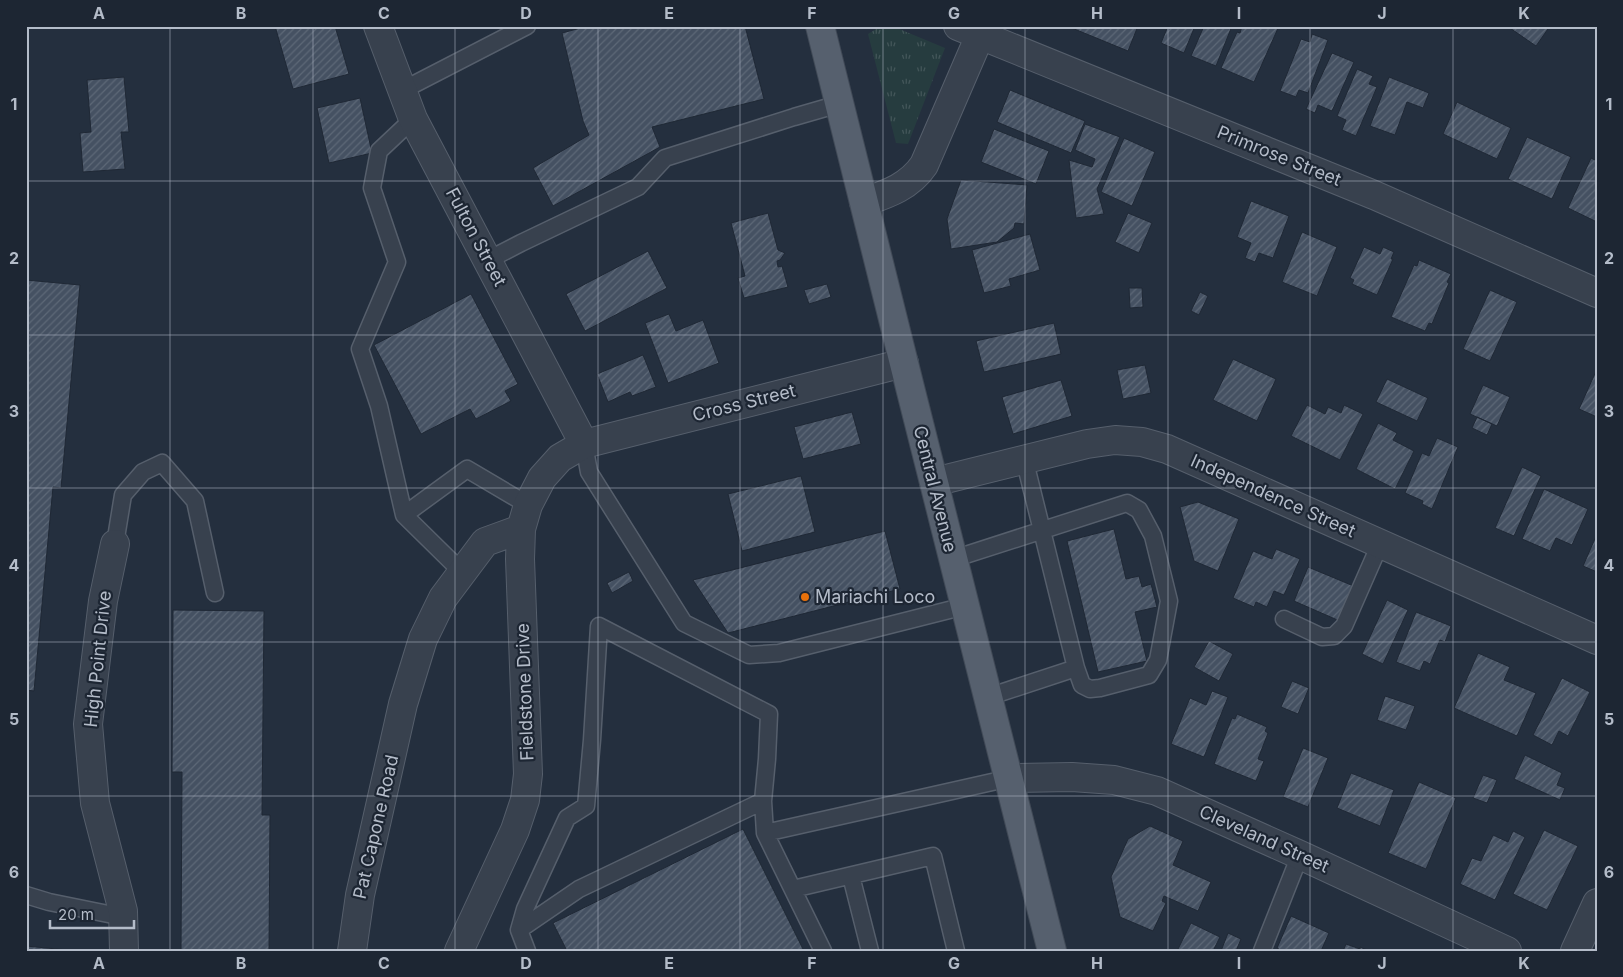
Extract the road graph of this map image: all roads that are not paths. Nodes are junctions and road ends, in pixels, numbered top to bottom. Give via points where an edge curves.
1 (378, 26) edge
2 (527, 26) edge
3 (820, 26) edge
4 (974, 29) edge
5 (401, 91) junction
6 (839, 104) junction
7 (413, 119) junction
8 (864, 202) junction
9 (488, 260) junction
10 (1597, 293) edge
11 (904, 363) junction
12 (584, 444) junction
13 (1024, 458) junction
14 (934, 482) junction
15 (404, 515) junction
16 (524, 517) junction
17 (1042, 531) junction
18 (115, 544) joint
19 (1380, 544) junction
20 (953, 559) junction
21 (462, 572) junction
22 (215, 594) dead end
23 (965, 606) junction
24 (1284, 619) dead end
25 (1597, 640) edge
26 (1076, 668) junction
27 (988, 697) junction
28 (1010, 778) junction
29 (763, 800) junction
30 (765, 832) junction
31 (1300, 855) junction
32 (851, 876) junction
33 (793, 890) junction
34 (26, 895) edge
35 (1597, 903) edge
36 (123, 917) junction
37 (519, 930) junction
38 (124, 951) edge
39 (352, 951) edge
40 (459, 951) edge
41 (528, 951) edge
42 (823, 951) edge
43 (870, 951) edge
44 (956, 951) edge
45 (1052, 951) edge
46 (1262, 951) edge
47 (1506, 951) edge
48 (1575, 951) edge

1 - 5 street, Fulton Street
2 - 5 lane
3 - 6 main road, Central Avenue
4 - 8 street via 924,166 908,184
4 - 10 street, Primrose Street via 1374,195
5 - 7 street, Fulton Street
6 - 8 main road, Central Avenue
6 - 9 lane via 665,158 638,187
7 - 9 street, Fulton Street
7 - 15 lane via 379,151 372,188 397,262 360,349 379,406
8 - 11 main road, Central Avenue
9 - 12 street, Fulton Street
11 - 12 street, Cross Street
11 - 14 main road, Central Avenue
12 - 16 street, Fieldstone Drive via 560,458 542,478
12 - 23 lane via 590,472 684,623 749,655 779,653
13 - 14 street, Independence Street
13 - 17 lane
13 - 19 street, Independence Street via 1106,441 1142,442 1167,449
14 - 20 main road, Central Avenue
15 - 16 lane via 467,470
15 - 21 lane
16 - 21 street via 485,542
16 - 40 street, Fieldstone Drive via 520,559 528,774 525,800 515,830
17 - 20 lane
17 - 26 lane
17 - 26 lane via 1127,503 1139,510 1153,536 1170,601 1158,660 1149,675 1090,689 1082,685
18 - 22 lane via 123,495 143,472 162,463 195,502
18 - 36 street, High Point Drive via 102,601 88,724 95,802
19 - 24 lane via 1344,626 1334,636 1322,637
19 - 25 street, Independence Street
20 - 23 main road, Central Avenue
21 - 39 street, Pat Capone Road via 443,598 423,639 403,704 360,896
23 - 27 main road, Central Avenue
26 - 27 lane
27 - 28 main road, Central Avenue
28 - 30 lane
28 - 31 street, Cleveland Street via 1072,777 1136,784
28 - 45 main road, Central Avenue
29 - 30 lane
29 - 37 lane via 578,889
29 - 37 lane via 769,714 599,626 586,806 567,818
30 - 33 lane
31 - 46 lane
31 - 47 street, Cleveland Street
32 - 33 lane
32 - 43 lane
32 - 44 lane via 933,856
33 - 42 lane
34 - 36 lane
35 - 48 street
36 - 38 street, High Point Drive
37 - 41 lane

